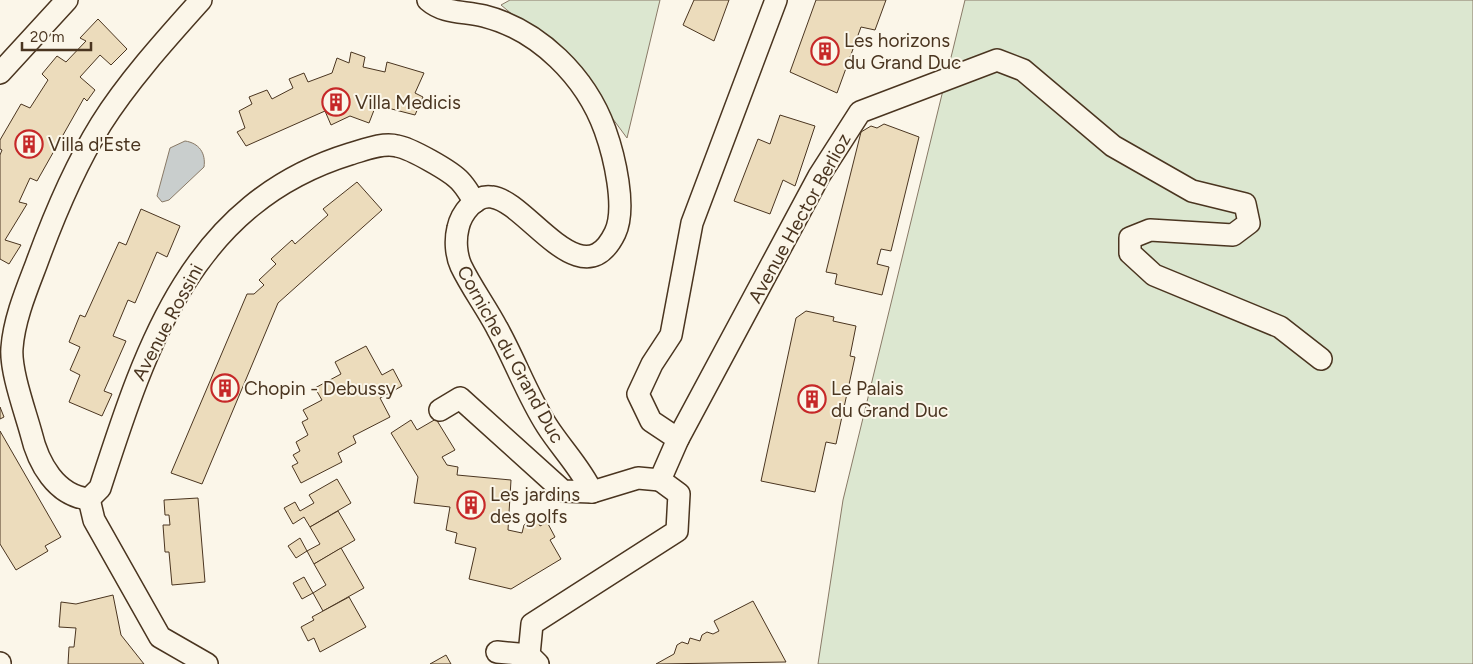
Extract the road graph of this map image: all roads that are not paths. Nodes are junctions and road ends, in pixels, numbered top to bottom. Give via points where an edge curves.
1 (67, 0) edge
2 (201, 0) edge
3 (428, 0) edge
4 (776, 0) edge
5 (0, 73) edge
6 (475, 202) junction
7 (1321, 359) dead end
8 (440, 410) dead end
9 (678, 439) junction
10 (660, 480) junction
11 (592, 492) junction
12 (89, 499) junction
13 (498, 652) dead end
14 (533, 659) edge
15 (207, 664) edge

1 - 5 street
2 - 12 street via 155,53 101,124 54,217 20,308 12,349 18,387 35,450 51,479 78,498
3 - 6 street via 446,10 484,16 519,30 552,51 598,108 612,150 620,201 618,226 610,243 596,253 586,255 564,251 508,205 492,196
4 - 9 street via 692,222 671,334 638,394 651,421
6 - 11 street, Corniche du Grand Duc via 466,209 458,227 456,244 460,264 546,425
6 - 12 street, Avenue Rossini via 459,180 439,166 397,146 372,148 321,163 287,180 253,203 225,229 194,266 172,305 132,388 100,488
7 - 9 street, Avenue Hector Berlioz via 1280,326 1154,275 1130,253 1130,238 1150,230 1233,235 1249,222 1245,204 1192,192 1113,146 1023,70 997,60 860,112 819,176
8 - 11 street via 460,398 564,491
9 - 10 street, Avenue Hector Berlioz
10 - 11 street via 638,478
10 - 14 street via 679,494 677,531 532,624
12 - 15 street via 94,520 160,637
13 - 14 street

